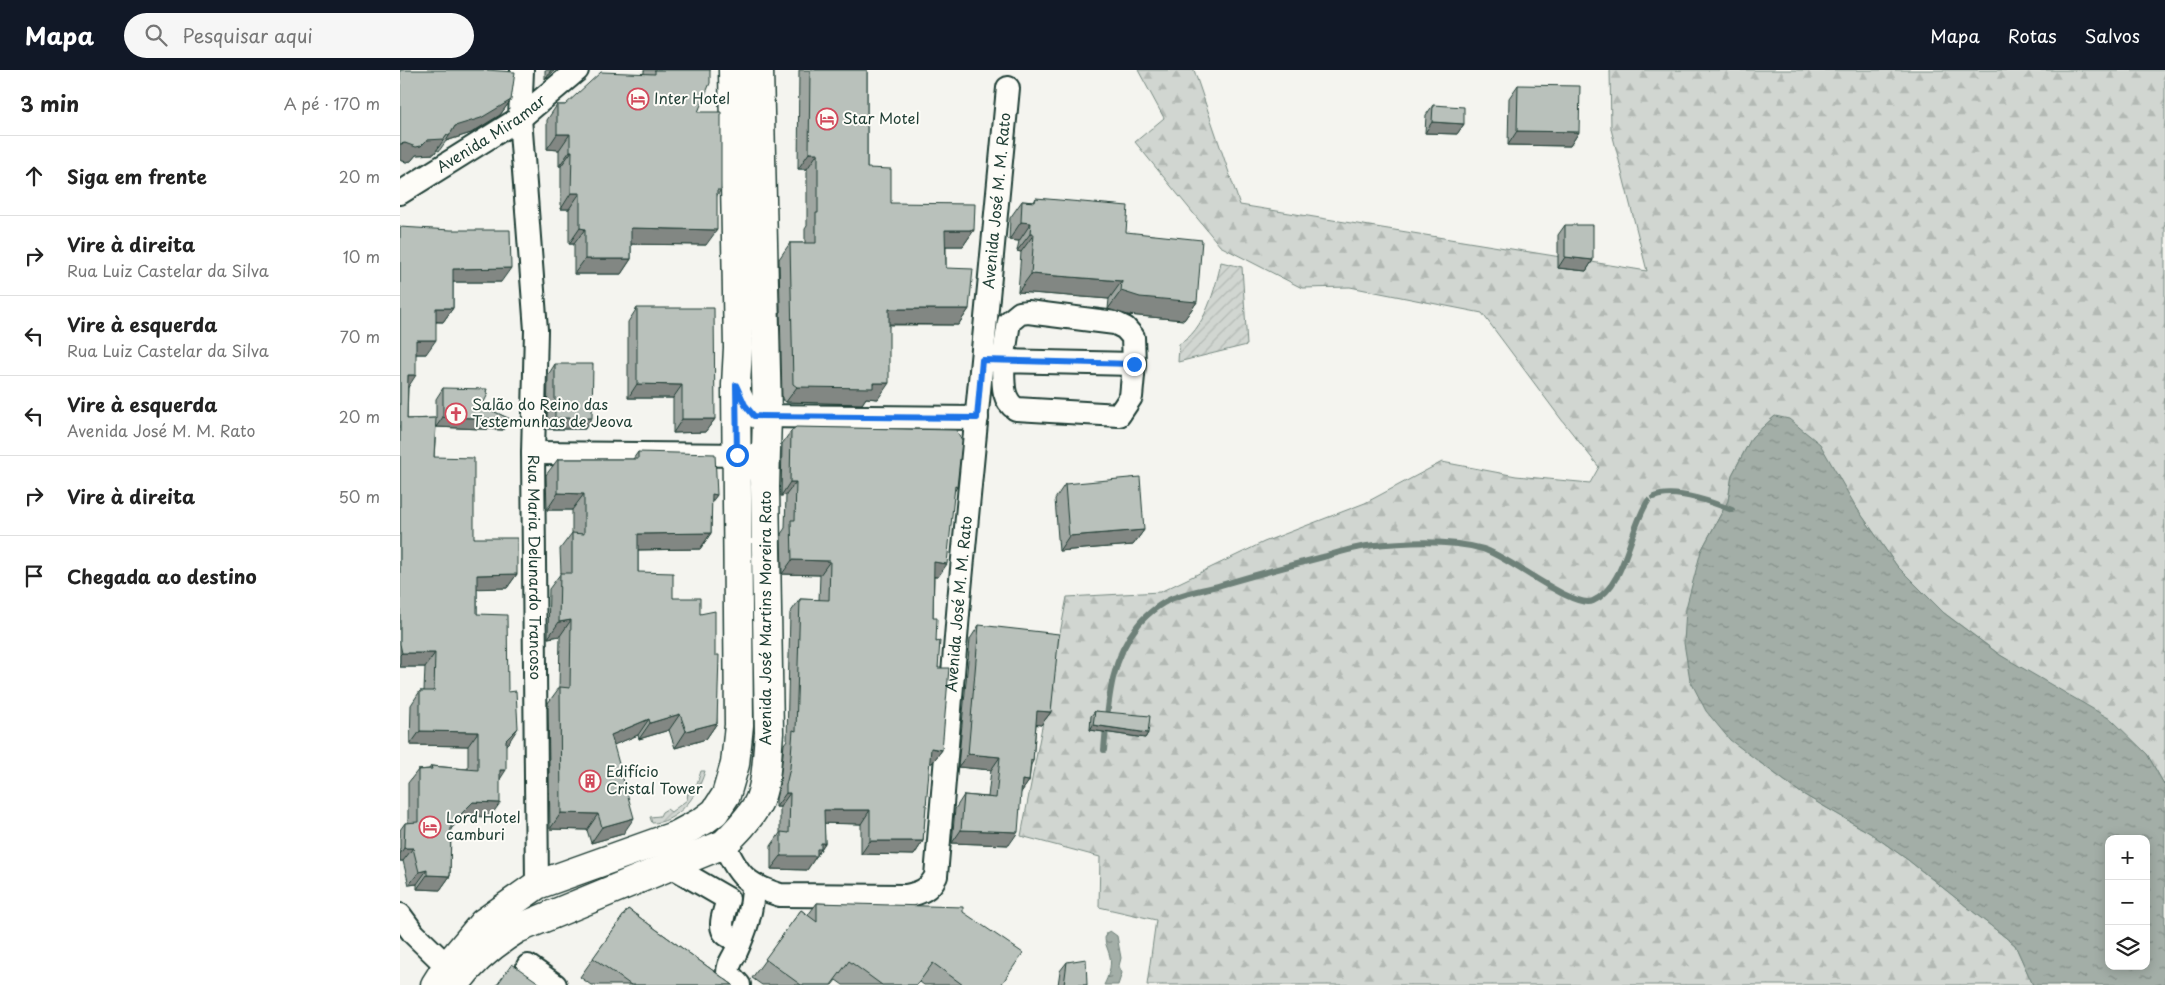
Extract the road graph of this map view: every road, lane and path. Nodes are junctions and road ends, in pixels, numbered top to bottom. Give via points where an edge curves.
1 (522, 70) edge
2 (577, 70) edge
3 (734, 70) edge
4 (759, 70) edge
5 (1008, 88) dead end
6 (520, 118) junction
7 (400, 193) edge
8 (993, 360) junction
9 (1134, 364) junction
10 (736, 385) junction
11 (767, 415) junction
12 (977, 418) junction
13 (533, 453) junction
14 (737, 455) junction
15 (765, 487) junction
16 (724, 844) junction
17 (671, 866) junction
18 (537, 885) junction
19 (753, 885) junction
20 (400, 915) edge
21 (740, 939) junction
22 (528, 966) dead end
23 (445, 979) edge
24 (555, 985) edge
25 (739, 985) edge

1 - 6 street, Rua Maria Delunardo Trancoso
2 - 6 street, Avenida Miramar
3 - 10 street, Avenida José Martins Moreira Rato
4 - 11 street, Avenida José Martins Moreira Rato
5 - 8 street, Avenida José M. M. Rato
6 - 7 street, Avenida Miramar
6 - 13 street, Rua Maria Delunardo Trancoso via 536,330
8 - 9 street
8 - 9 street via 1009,322 1020,313 1028,312 1115,323 1133,337
8 - 9 street via 1008,403 1016,409 1119,415 1132,396
8 - 12 street, Avenida José M. M. Rato
10 - 11 street via 754,416
10 - 14 street, Avenida José Martins Moreira Rato
11 - 12 street
11 - 15 street, Avenida José Martins Moreira Rato
12 - 19 street, Avenida José M. M. Rato via 936,876 931,886 906,896 780,895
13 - 14 street
13 - 18 street, Rua Maria Delunardo Trancoso
14 - 15 street via 748,455 757,463
14 - 18 street, Avenida José Martins Moreira Rato via 739,725 735,764 726,795 715,812 677,835
15 - 16 street, Avenida José Martins Moreira Rato via 769,733 765,773 758,804
16 - 17 street, Avenida José Martins Moreira Rato
16 - 19 street, Avenida José M. M. Rato via 734,867
17 - 21 street via 728,899 723,934
17 - 23 street, Avenida José Martins Moreira Rato via 517,929 466,969
18 - 23 street, Avenida José Martins Moreira Rato via 483,923
19 - 21 street via 753,904
20 - 23 street
21 - 25 street via 728,965 728,972
22 - 24 street

